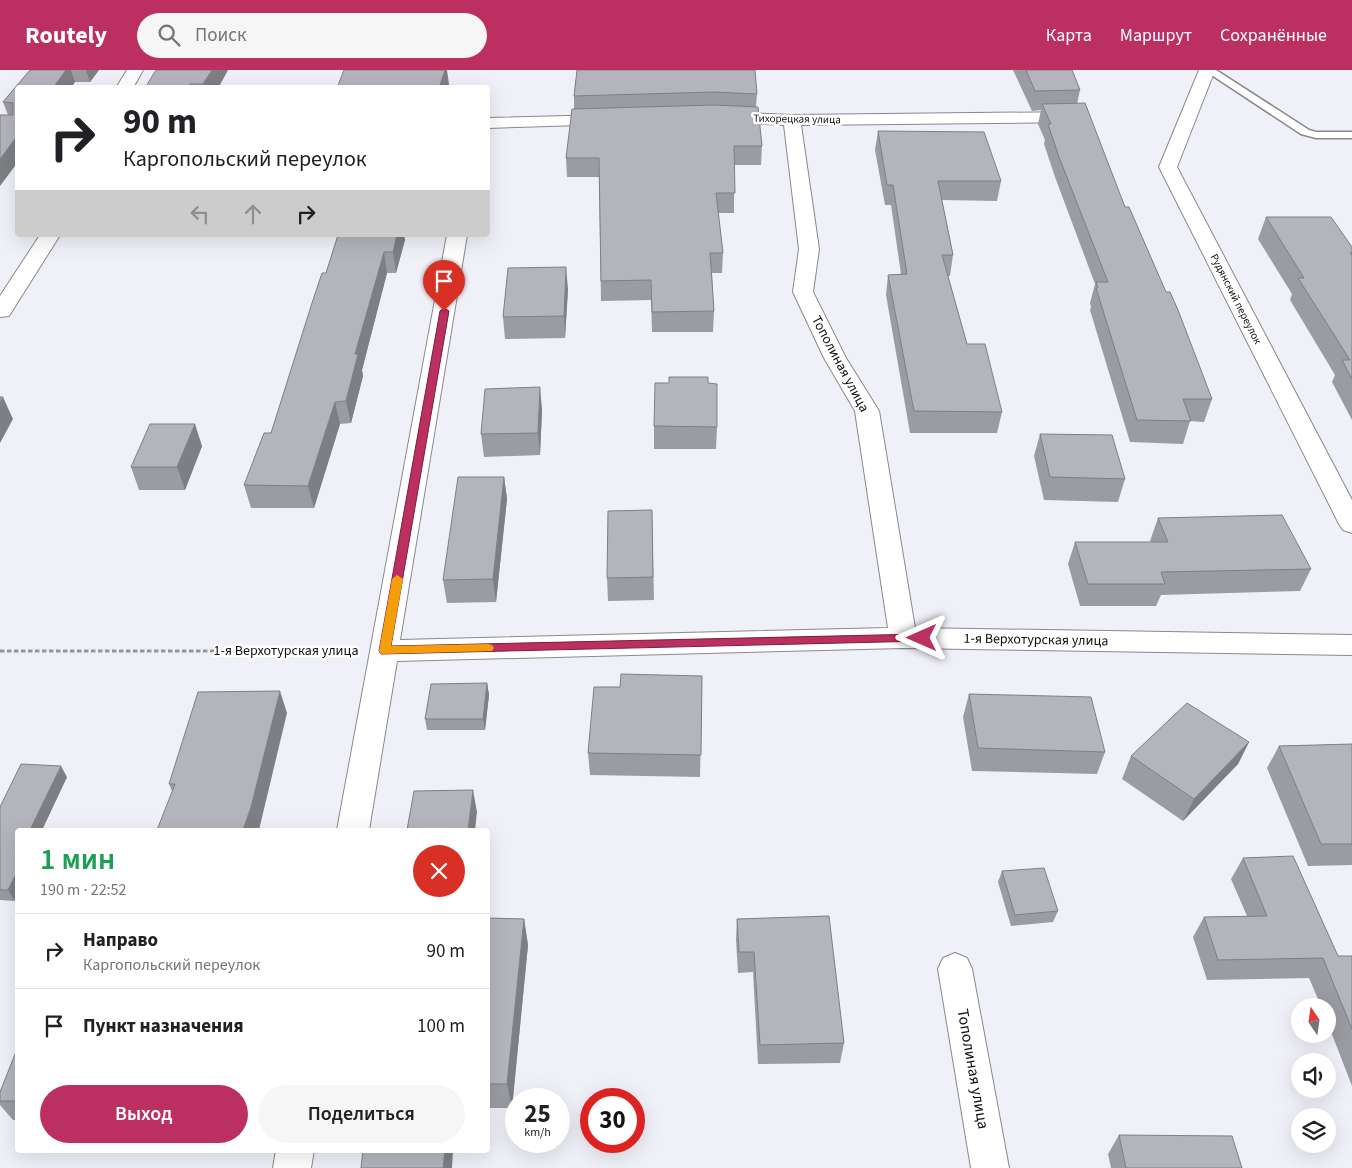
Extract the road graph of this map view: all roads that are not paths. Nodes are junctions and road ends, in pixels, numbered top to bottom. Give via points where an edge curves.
1 (135, 70) edge
2 (1208, 70) edge
3 (126, 85) edge
4 (704, 117) edge
5 (1077, 117) edge
6 (626, 119) edge
7 (792, 120) junction
8 (490, 123) edge
9 (1352, 135) edge
10 (49, 237) edge
11 (457, 237) edge
12 (1, 310) dead end
13 (1352, 524) edge
14 (902, 638) junction
15 (1352, 644) edge
16 (385, 651) junction
17 (353, 828) edge
18 (955, 969) dead end
19 (294, 1153) edge
20 (292, 1168) edge
21 (990, 1168) edge

1 - 3 street
2 - 9 lane via 1305,132
2 - 13 street, Рудянский переулок via 1168,167
4 - 7 street, Тихорецкая улица
5 - 7 street, Тихорецкая улица
6 - 8 street
7 - 14 street, Тополиная улица via 809,250 803,292 835,358 867,412
10 - 12 street
11 - 16 street
14 - 15 street, 1-я Верхотурская улица
14 - 16 street, 1-я Верхотурская улица
16 - 17 street
18 - 21 street, Тополиная улица
19 - 20 street

